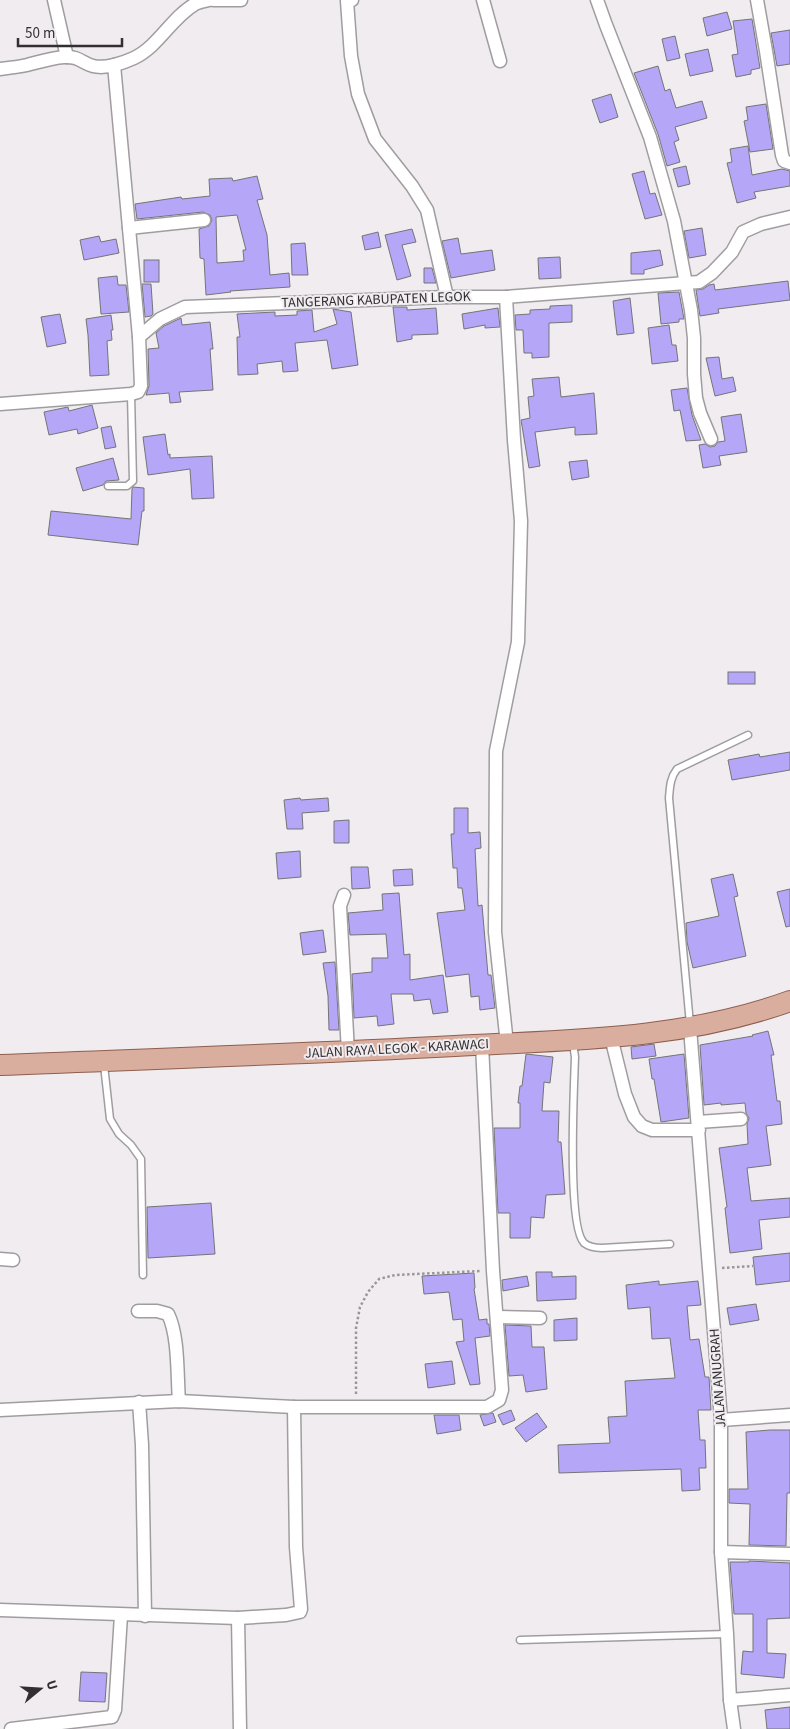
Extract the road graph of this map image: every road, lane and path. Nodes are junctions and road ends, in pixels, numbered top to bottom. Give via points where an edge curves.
1 (54, 0) edge
2 (210, 0) edge
3 (213, 0) edge
4 (241, 0) edge
5 (338, 0) edge
6 (352, 0) edge
7 (482, 0) edge
8 (597, 0) edge
9 (756, 0) edge
10 (347, 1) edge
11 (67, 57) junction
12 (500, 61) dead end
13 (114, 65) junction
14 (0, 69) edge
15 (790, 163) edge
16 (790, 217) edge
17 (204, 220) dead end
18 (129, 228) junction
19 (685, 283) junction
20 (447, 297) junction
21 (506, 297) junction
22 (139, 337) junction
23 (131, 394) junction
24 (0, 404) edge
25 (711, 439) dead end
26 (108, 486) dead end
27 (748, 735) dead end
28 (344, 895) dead end
29 (789, 1004) edge
30 (690, 1028) junction
31 (612, 1037) junction
32 (573, 1041) junction
33 (507, 1044) junction
34 (482, 1045) junction
35 (348, 1052) junction
36 (104, 1061) junction
37 (0, 1064) edge
38 (741, 1119) dead end
39 (699, 1126) junction
40 (670, 1244) dead end
41 (0, 1259) edge
42 (13, 1260) dead end
43 (753, 1266) dead end
44 (710, 1269) junction
45 (493, 1270) junction
46 (143, 1275) dead end
47 (138, 1311) dead end
48 (497, 1317) junction
49 (540, 1318) dead end
50 (179, 1401) junction
51 (139, 1402) junction
52 (294, 1407) junction
53 (356, 1408) junction
54 (0, 1410) edge
55 (790, 1415) edge
56 (722, 1420) junction
57 (721, 1552) junction
58 (790, 1554) edge
59 (0, 1610) edge
60 (121, 1615) junction
61 (145, 1616) junction
62 (238, 1618) junction
63 (728, 1634) junction
64 (520, 1640) dead end
65 (790, 1695) edge
66 (730, 1700) junction
67 (10, 1729) edge
68 (240, 1729) edge
69 (734, 1729) edge

1 - 11 street
2 - 13 street via 195,4 135,58
3 - 4 street
5 - 10 street
6 - 10 street
7 - 12 street
8 - 19 street via 655,153 674,221
9 - 15 street via 782,156
10 - 20 street via 358,94 374,138 427,210
11 - 13 street via 79,58 92,66
11 - 14 street
13 - 18 street
16 - 19 street, TANGERANG KABUPATEN LEGOK via 743,232 732,252 712,273 699,282
17 - 18 street
18 - 22 street
19 - 21 street, TANGERANG KABUPATEN LEGOK
19 - 25 street via 694,332 696,398
20 - 21 street, TANGERANG KABUPATEN LEGOK
20 - 22 street, TANGERANG KABUPATEN LEGOK via 185,308 160,320
21 - 33 street via 521,521 518,642 496,751 495,932
22 - 23 street via 141,386 138,392
23 - 24 street
23 - 26 lane via 133,481 128,486
27 - 30 lane via 677,769 670,782
28 - 35 street via 340,906
29 - 30 main road, JALAN RAYA LEGOK - KARAWACI
30 - 31 main road, JALAN RAYA LEGOK - KARAWACI
30 - 39 street, JALAN ANUGRAH
31 - 32 main road, JALAN RAYA LEGOK - KARAWACI
31 - 39 street via 634,1118 652,1130
32 - 33 main road, JALAN RAYA LEGOK - KARAWACI
32 - 40 lane via 572,1177 580,1237 591,1247 602,1248
33 - 34 main road, JALAN RAYA LEGOK - KARAWACI
34 - 35 main road, JALAN RAYA LEGOK - KARAWACI
34 - 45 street
35 - 36 main road, JALAN RAYA LEGOK - KARAWACI
36 - 37 main road, JALAN RAYA LEGOK - KARAWACI
36 - 46 lane via 110,1119 141,1159
38 - 39 street
39 - 44 street, JALAN ANUGRAH
41 - 42 street
43 - 44 path
44 - 56 street, JALAN ANUGRAH
45 - 48 street
45 - 53 path via 395,1275 379,1279 360,1307 357,1321
47 - 50 street via 168,1314 172,1321
48 - 49 street
48 - 53 street via 502,1390 499,1400 487,1406
50 - 51 street
50 - 52 street
51 - 54 street
51 - 61 street
52 - 53 street
52 - 62 street via 296,1548 301,1609 297,1613
55 - 56 street
56 - 57 street, JALAN ANUGRAH
57 - 58 street
57 - 63 street, JALAN ANUGRAH
59 - 60 street
60 - 61 street
60 - 67 street via 112,1717
61 - 62 street
62 - 68 street
63 - 64 lane
63 - 66 street, JALAN ANUGRAH
65 - 66 street
66 - 69 street, JALAN ANUGRAH

